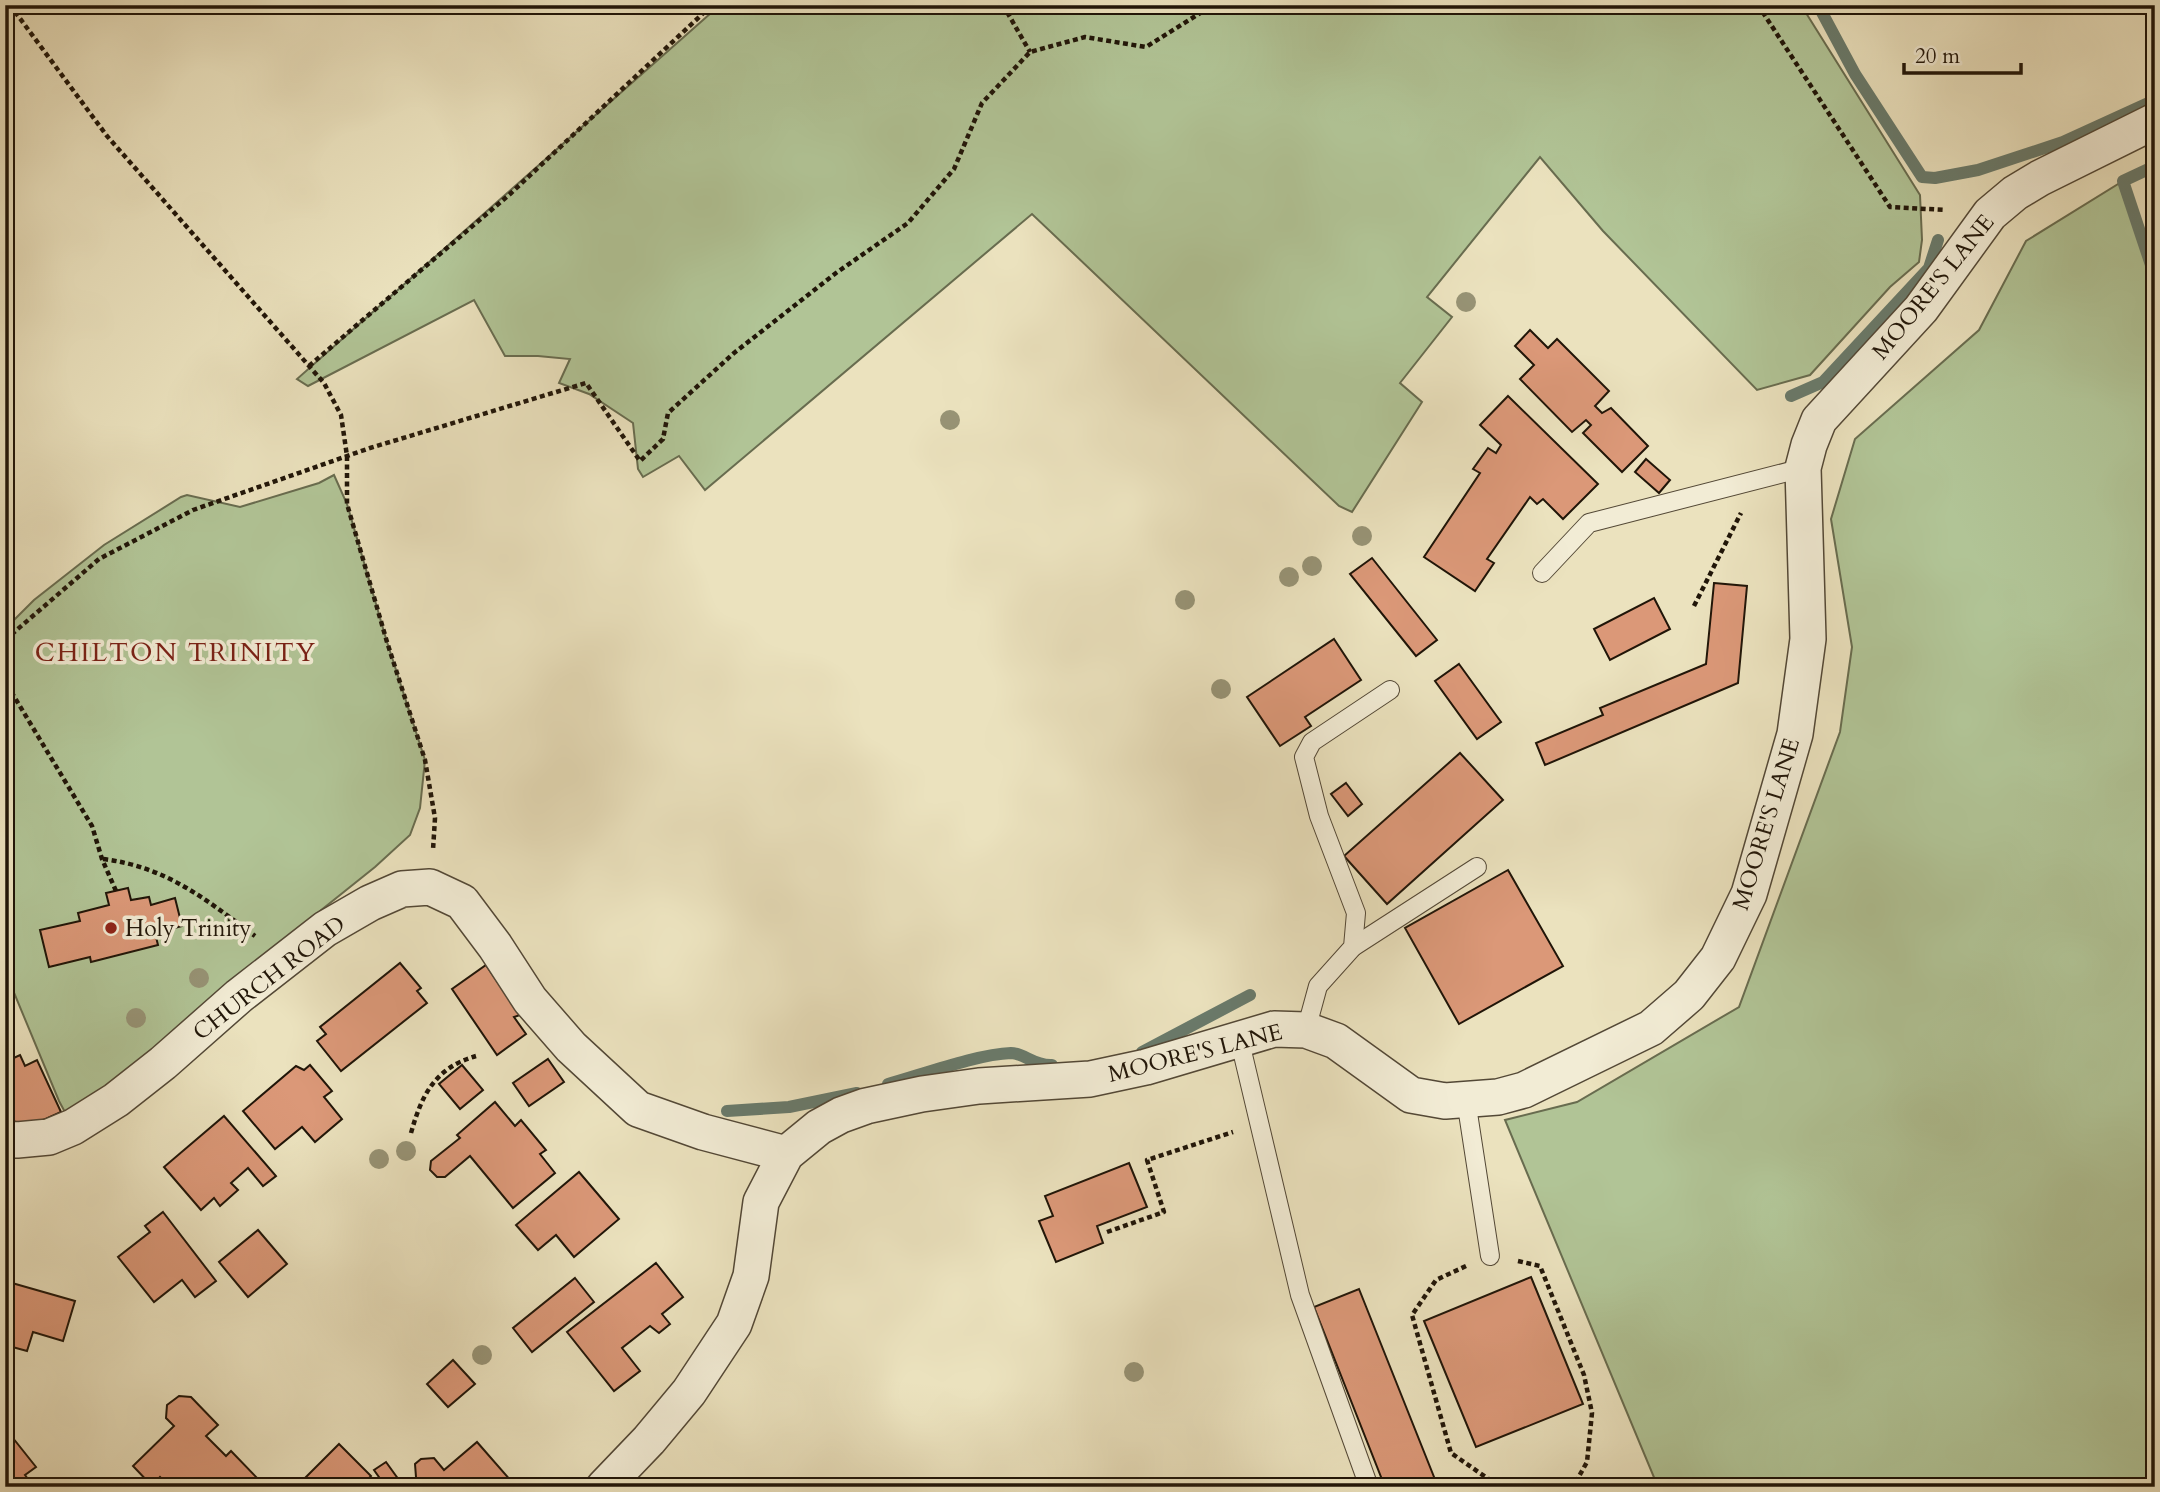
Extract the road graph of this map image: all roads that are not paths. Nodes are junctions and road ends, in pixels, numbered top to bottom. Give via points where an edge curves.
1 (2155, 121) edge
2 (1803, 468) junction
3 (1542, 573) dead end
4 (1390, 690) dead end
5 (1477, 867) dead end
6 (1353, 947) junction
7 (1306, 1030) junction
8 (1239, 1038) junction
9 (1466, 1100) junction
10 (5, 1139) edge
11 (786, 1154) junction
12 (1490, 1256) road end
13 (604, 1487) edge
14 (1369, 1487) edge

1 - 2 street, MOORE'S LANE via 2040,178 1990,215 1921,309 1819,420
2 - 3 lane via 1589,523
2 - 9 street, MOORE'S LANE via 1808,639 1795,734 1749,894 1718,958 1689,995 1651,1028 1524,1090
4 - 6 lane via 1312,742 1304,757 1319,816 1356,914
5 - 6 lane
6 - 7 lane via 1318,986
7 - 8 street, MOORE'S LANE via 1274,1029
7 - 9 street, MOORE'S LANE via 1336,1041 1410,1095
8 - 11 street, MOORE'S LANE via 1090,1079 979,1086 866,1106 819,1127
8 - 14 lane via 1300,1295
9 - 12 lane
10 - 11 street, CHURCH ROAD via 49,1137 73,1126 116,1100 325,929 402,889 430,887 462,902 530,1000 589,1066 638,1110
11 - 13 street via 761,1202 751,1276 734,1324 689,1392

